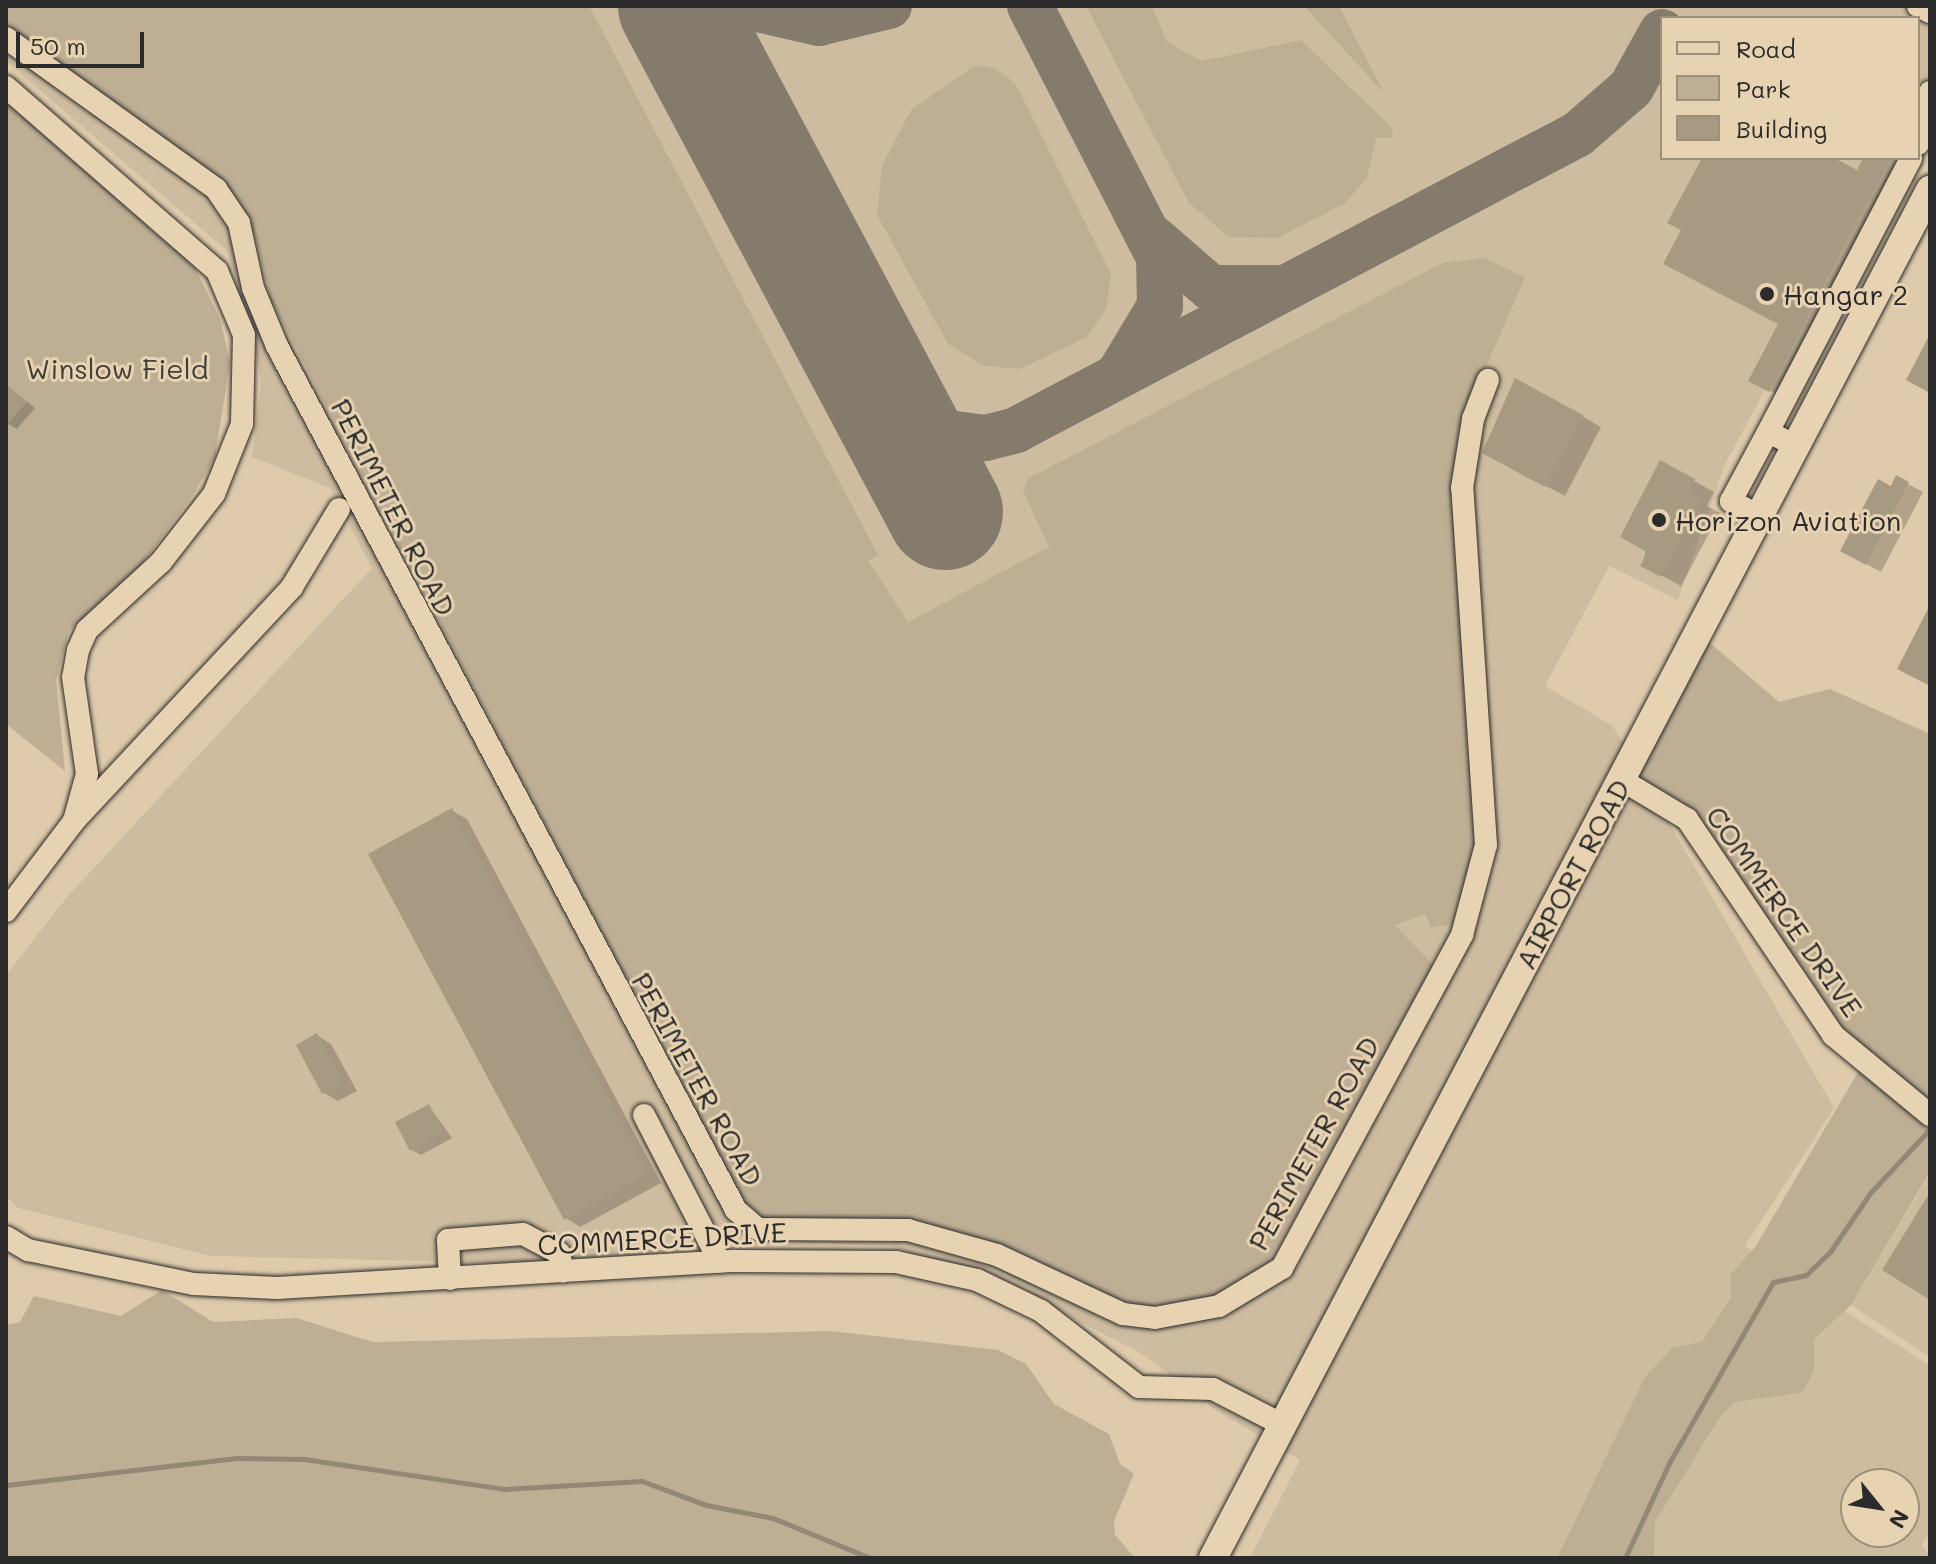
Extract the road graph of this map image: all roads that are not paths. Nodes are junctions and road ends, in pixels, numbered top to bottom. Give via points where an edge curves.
1 (1918, 6) edge
2 (1930, 12) edge
3 (6, 38) edge
4 (6, 87) edge
5 (1930, 92) edge
6 (1930, 118) edge
7 (1920, 140) edge
8 (1910, 160) edge
9 (1930, 190) edge
10 (1488, 380) dead end
11 (1768, 432) junction
12 (1796, 446) junction
13 (339, 509) dead end
14 (1759, 516) junction
15 (1622, 780) junction
16 (74, 821) junction
17 (6, 911) edge
18 (644, 1115) dead end
19 (1930, 1115) edge
20 (6, 1237) edge
21 (720, 1262) junction
22 (563, 1272) junction
23 (450, 1279) junction
24 (1283, 1425) junction
25 (1213, 1558) edge

1 - 2 street
3 - 10 street, PERIMETER ROAD via 216,189 239,223 277,346 736,1210 758,1229 908,1230 997,1255 1123,1314 1155,1318 1219,1306 1282,1268 1462,935 1486,845 1462,488 1469,434
4 - 16 street via 217,271 244,335 242,424 214,494 161,562 87,630 78,650 73,677 87,774
5 - 6 street
6 - 7 street
8 - 11 street
9 - 12 main road, AIRPORT ROAD
11 - 12 street
11 - 14 street via 1731,501
12 - 14 main road, AIRPORT ROAD
13 - 16 street via 292,587
14 - 15 main road, AIRPORT ROAD
15 - 19 street, COMMERCE DRIVE via 1687,819 1833,1035
15 - 24 main road, AIRPORT ROAD
16 - 17 street
18 - 21 street
20 - 23 street, COMMERCE DRIVE via 28,1250 194,1284
21 - 22 street, COMMERCE DRIVE
21 - 24 street, COMMERCE DRIVE via 896,1262 977,1280 1041,1311 1139,1387 1213,1389
22 - 23 street, COMMERCE DRIVE
22 - 23 street via 559,1253 523,1234 448,1240
24 - 25 main road, AIRPORT ROAD

